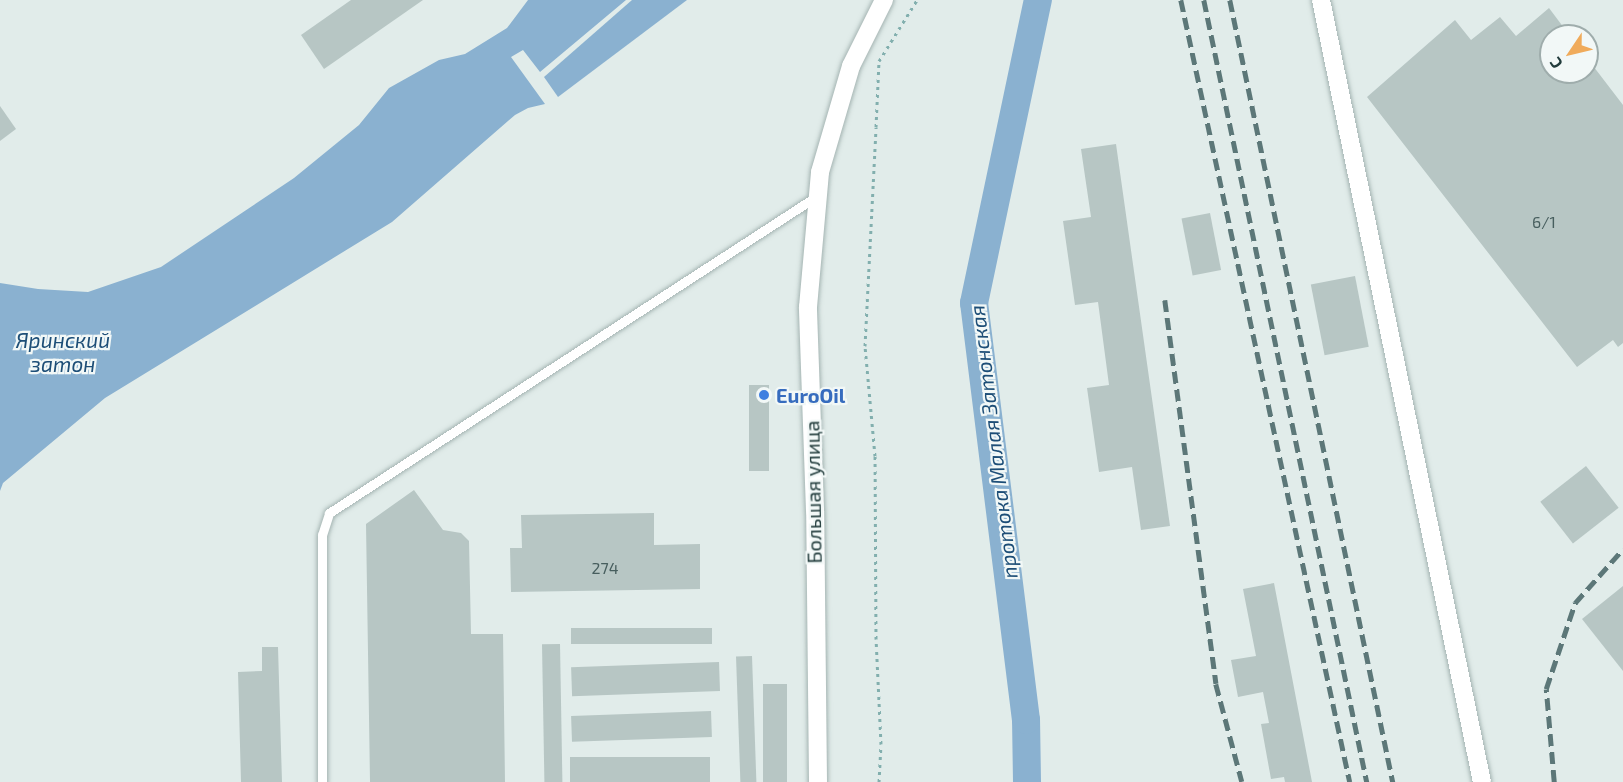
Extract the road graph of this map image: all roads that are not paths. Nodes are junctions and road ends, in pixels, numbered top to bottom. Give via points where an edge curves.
1 (884, 0) edge
2 (1321, 0) edge
3 (818, 196) junction
4 (322, 782) edge
5 (818, 782) edge
6 (1482, 782) edge

1 - 3 main road, Большая улица via 851,66 820,172
2 - 6 main road
3 - 4 lane via 329,513 322,535
3 - 5 main road, Большая улица via 808,307

